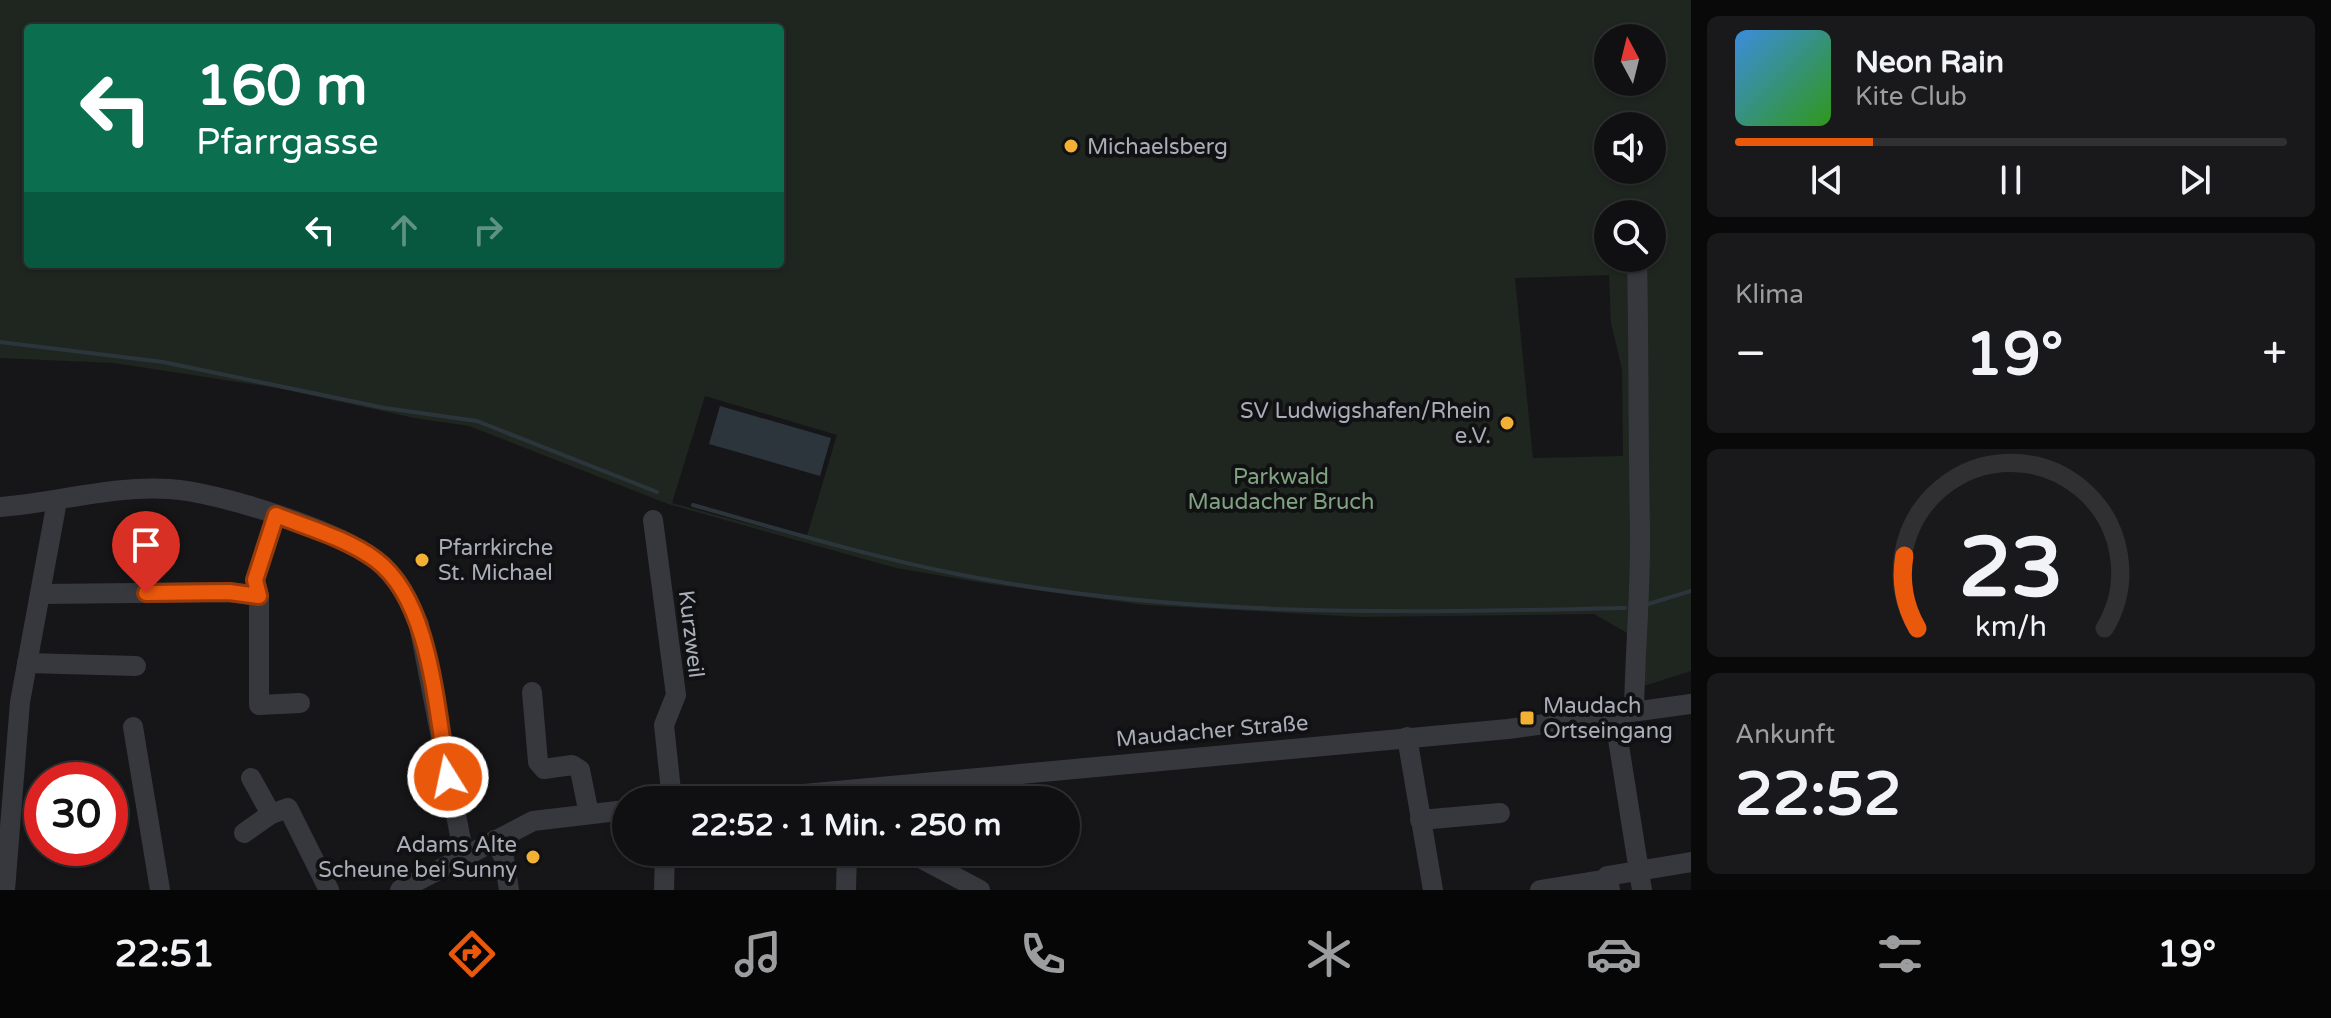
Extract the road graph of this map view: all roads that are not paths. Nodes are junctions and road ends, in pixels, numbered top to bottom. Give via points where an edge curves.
1 (1637, 272) edge
2 (57, 501) junction
3 (0, 507) edge
4 (276, 515) junction
5 (653, 520) dead end
6 (41, 594) junction
7 (259, 596) junction
8 (27, 663) junction
9 (136, 666) dead end
10 (532, 692) dead end
11 (300, 703) dead end
12 (1691, 704) edge
13 (1624, 712) junction
14 (133, 727) dead end
15 (1407, 737) junction
16 (8, 750) edge
17 (251, 778) dead end
18 (671, 786) edge
19 (926, 786) edge
20 (612, 812) edge
21 (1500, 813) dead end
22 (271, 814) junction
23 (589, 814) junction
24 (1420, 820) junction
25 (244, 833) dead end
26 (495, 840) junction
27 (464, 856) junction
28 (1691, 862) edge
29 (665, 866) edge
30 (847, 866) edge
31 (935, 866) edge
32 (1641, 880) edge
33 (1609, 885) edge
34 (405, 889) edge
35 (5, 890) edge
36 (160, 890) edge
37 (329, 890) edge
38 (509, 890) edge
39 (664, 890) edge
40 (846, 890) edge
41 (980, 890) edge
42 (1433, 890) edge
43 (1540, 890) edge

1 - 13 street via 1640,528
2 - 3 street
2 - 4 street via 168,489 222,497
2 - 6 street
4 - 7 street via 255,580
4 - 27 street via 363,551 404,591 423,645
5 - 18 street, Kurzweil via 676,695 664,725
6 - 7 street
6 - 8 street
7 - 11 street via 259,705
8 - 9 street
8 - 16 street
10 - 23 street via 539,765 580,770
12 - 13 street, Maudacher Straße
13 - 15 street, Maudacher Straße
13 - 32 street
14 - 36 street
15 - 19 street, Maudacher Straße
15 - 24 street
16 - 35 street
17 - 22 street
20 - 23 street
21 - 24 street
22 - 25 street
22 - 37 street via 288,808
23 - 26 street via 533,821
24 - 42 street
26 - 27 street
26 - 38 street
27 - 34 street
28 - 32 street
29 - 39 street
30 - 40 street
31 - 41 street
32 - 33 street via 1607,876
33 - 43 street

